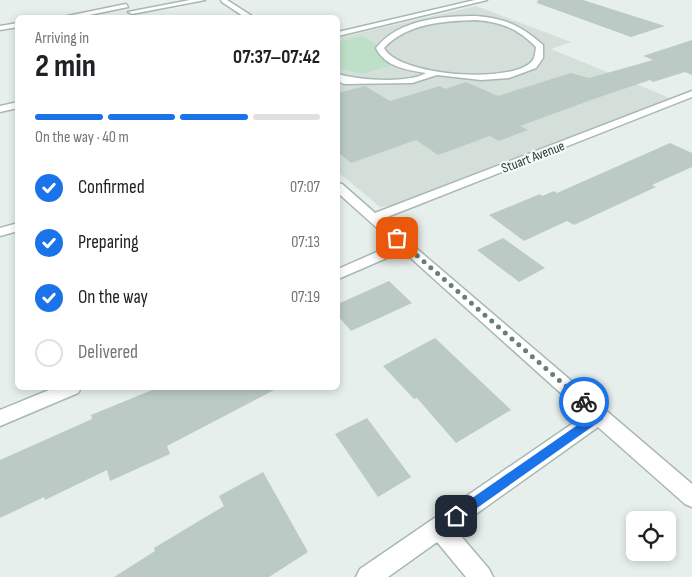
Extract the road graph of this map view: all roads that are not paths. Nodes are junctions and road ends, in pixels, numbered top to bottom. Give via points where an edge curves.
1 (118, 0) edge
2 (202, 0) edge
3 (226, 0) edge
4 (481, 0) edge
5 (126, 6) junction
6 (77, 15) edge
7 (135, 15) edge
8 (248, 15) edge
9 (15, 26) edge
10 (0, 28) edge
11 (340, 34) edge
12 (434, 72) junction
13 (340, 78) edge
14 (692, 94) edge
15 (15, 106) edge
16 (0, 109) edge
17 (340, 189) edge
18 (373, 218) junction
19 (15, 227) edge
20 (0, 232) edge
21 (405, 245) junction
22 (340, 273) edge
23 (67, 390) edge
24 (599, 416) junction
25 (0, 418) edge
26 (692, 497) edge
27 (439, 527) junction
28 (368, 577) edge
29 (481, 577) edge

1 - 5 street
2 - 7 street
3 - 8 street
4 - 11 street
5 - 6 street
5 - 7 street
9 - 10 street
12 - 12 street via 393,61 380,48 395,32 443,20 476,17 513,25 540,47 536,64 515,73 472,78
12 - 13 street via 420,79 344,81
14 - 18 street, Stuart Avenue
15 - 16 street
17 - 18 street
18 - 21 street
19 - 20 street
21 - 22 street
21 - 24 street
23 - 25 street
24 - 26 street
24 - 27 street
27 - 28 street
27 - 29 street

